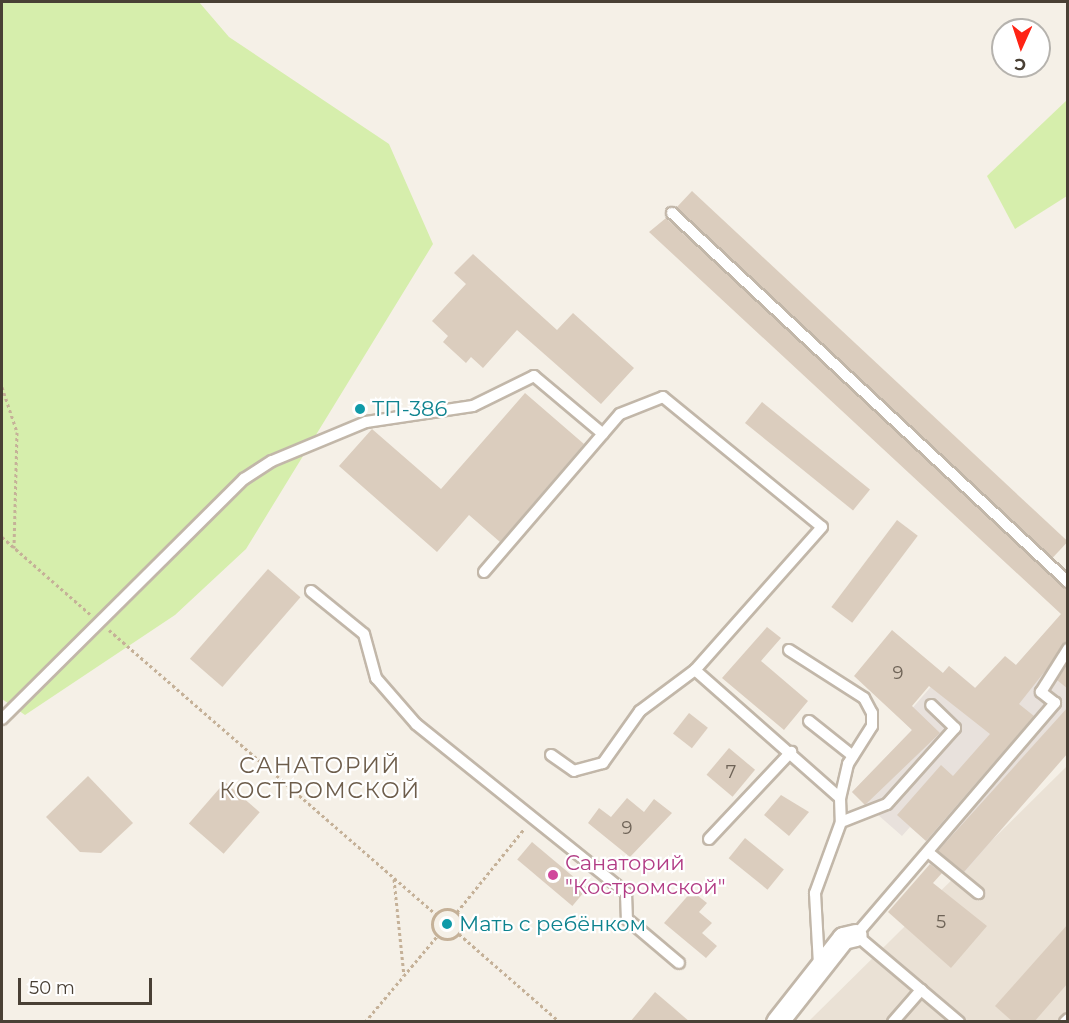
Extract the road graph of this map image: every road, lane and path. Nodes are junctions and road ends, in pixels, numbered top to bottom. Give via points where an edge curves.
1 (672, 213) dead end
2 (2, 387) edge
3 (603, 434) junction
4 (2, 537) edge
5 (14, 548) junction
6 (484, 572) dead end
7 (1068, 582) edge
8 (311, 591) dead end
9 (99, 622) junction
10 (1068, 649) edge
11 (789, 650) dead end
12 (695, 670) junction
13 (931, 705) dead end
14 (2, 718) edge
15 (809, 721) dead end
16 (791, 752) junction
17 (551, 755) dead end
18 (853, 756) junction
19 (840, 798) junction
20 (532, 818) junction
21 (841, 822) junction
22 (709, 839) dead end
23 (928, 852) junction
24 (394, 877) junction
25 (978, 894) dead end
26 (457, 912) junction
27 (436, 914) junction
28 (459, 934) junction
29 (438, 935) junction
30 (856, 935) junction
31 (679, 963) dead end
32 (820, 968) junction
33 (404, 975) junction
34 (921, 990) junction
35 (365, 1022) edge
36 (560, 1022) edge
37 (777, 1022) edge
38 (893, 1022) edge
39 (959, 1022) edge

1 - 7 lane
2 - 5 path via 17,432
3 - 6 lane
3 - 9 lane via 534,376 472,406 366,422 272,461 244,479
3 - 12 lane via 620,414 663,397 822,528
4 - 5 path
5 - 9 path
8 - 20 lane via 364,634 376,678 416,724
9 - 14 lane
9 - 24 path
10 - 23 lane via 1041,692 1055,704
11 - 18 lane via 868,706 873,726
12 - 16 lane
12 - 17 lane via 640,711 603,763 574,771
13 - 21 lane via 955,728 888,804
15 - 18 lane
16 - 19 lane
16 - 22 lane
18 - 19 lane
19 - 21 lane
20 - 26 path
20 - 31 lane via 626,893 627,919
21 - 32 lane via 815,893
23 - 25 lane
23 - 30 lane
24 - 27 path
24 - 33 path
26 - 27 path
26 - 28 path via 463,924
27 - 29 path via 432,924
28 - 29 path via 447,939
28 - 36 path
29 - 33 path
30 - 32 street via 843,938
30 - 34 lane
32 - 37 street
33 - 35 path
34 - 38 lane
34 - 39 lane

